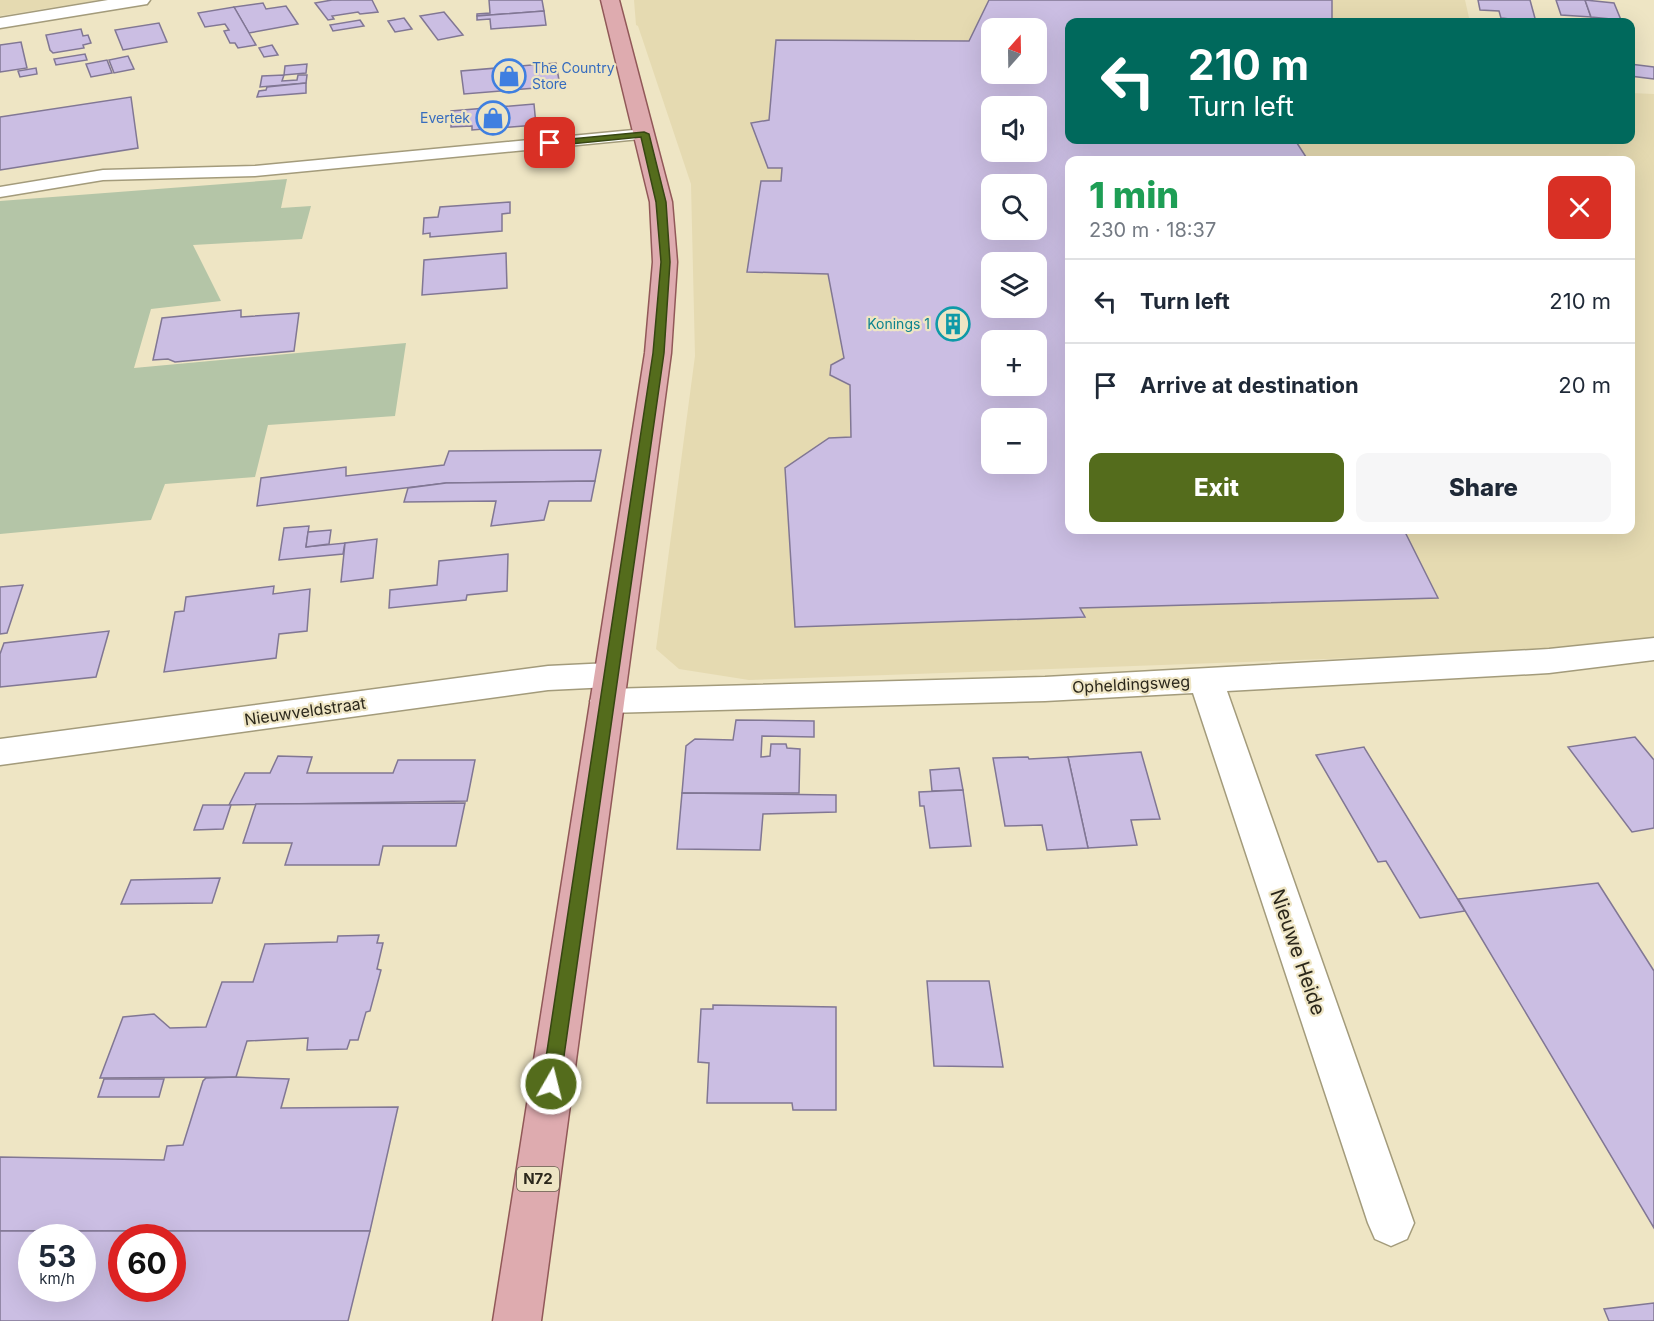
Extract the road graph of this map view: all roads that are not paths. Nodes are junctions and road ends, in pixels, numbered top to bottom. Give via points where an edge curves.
1 (141, 0) edge
2 (610, 0) edge
3 (0, 23) edge
4 (644, 134) junction
5 (0, 192) edge
6 (1654, 649) edge
7 (1206, 680) junction
8 (608, 688) junction
9 (0, 752) edge
10 (1391, 1223) dead end
11 (517, 1321) edge

1 - 3 street
2 - 4 main road, N72
4 - 5 lane via 255,171 103,175
4 - 8 main road, N72 via 661,202 666,262 658,353
6 - 7 street, Opheldingsweg via 1549,661
7 - 8 street, Opheldingsweg via 1034,690
7 - 10 street, Nieuwe Heide
8 - 9 street, Nieuwveldstraat via 548,678
8 - 11 main road, N72

